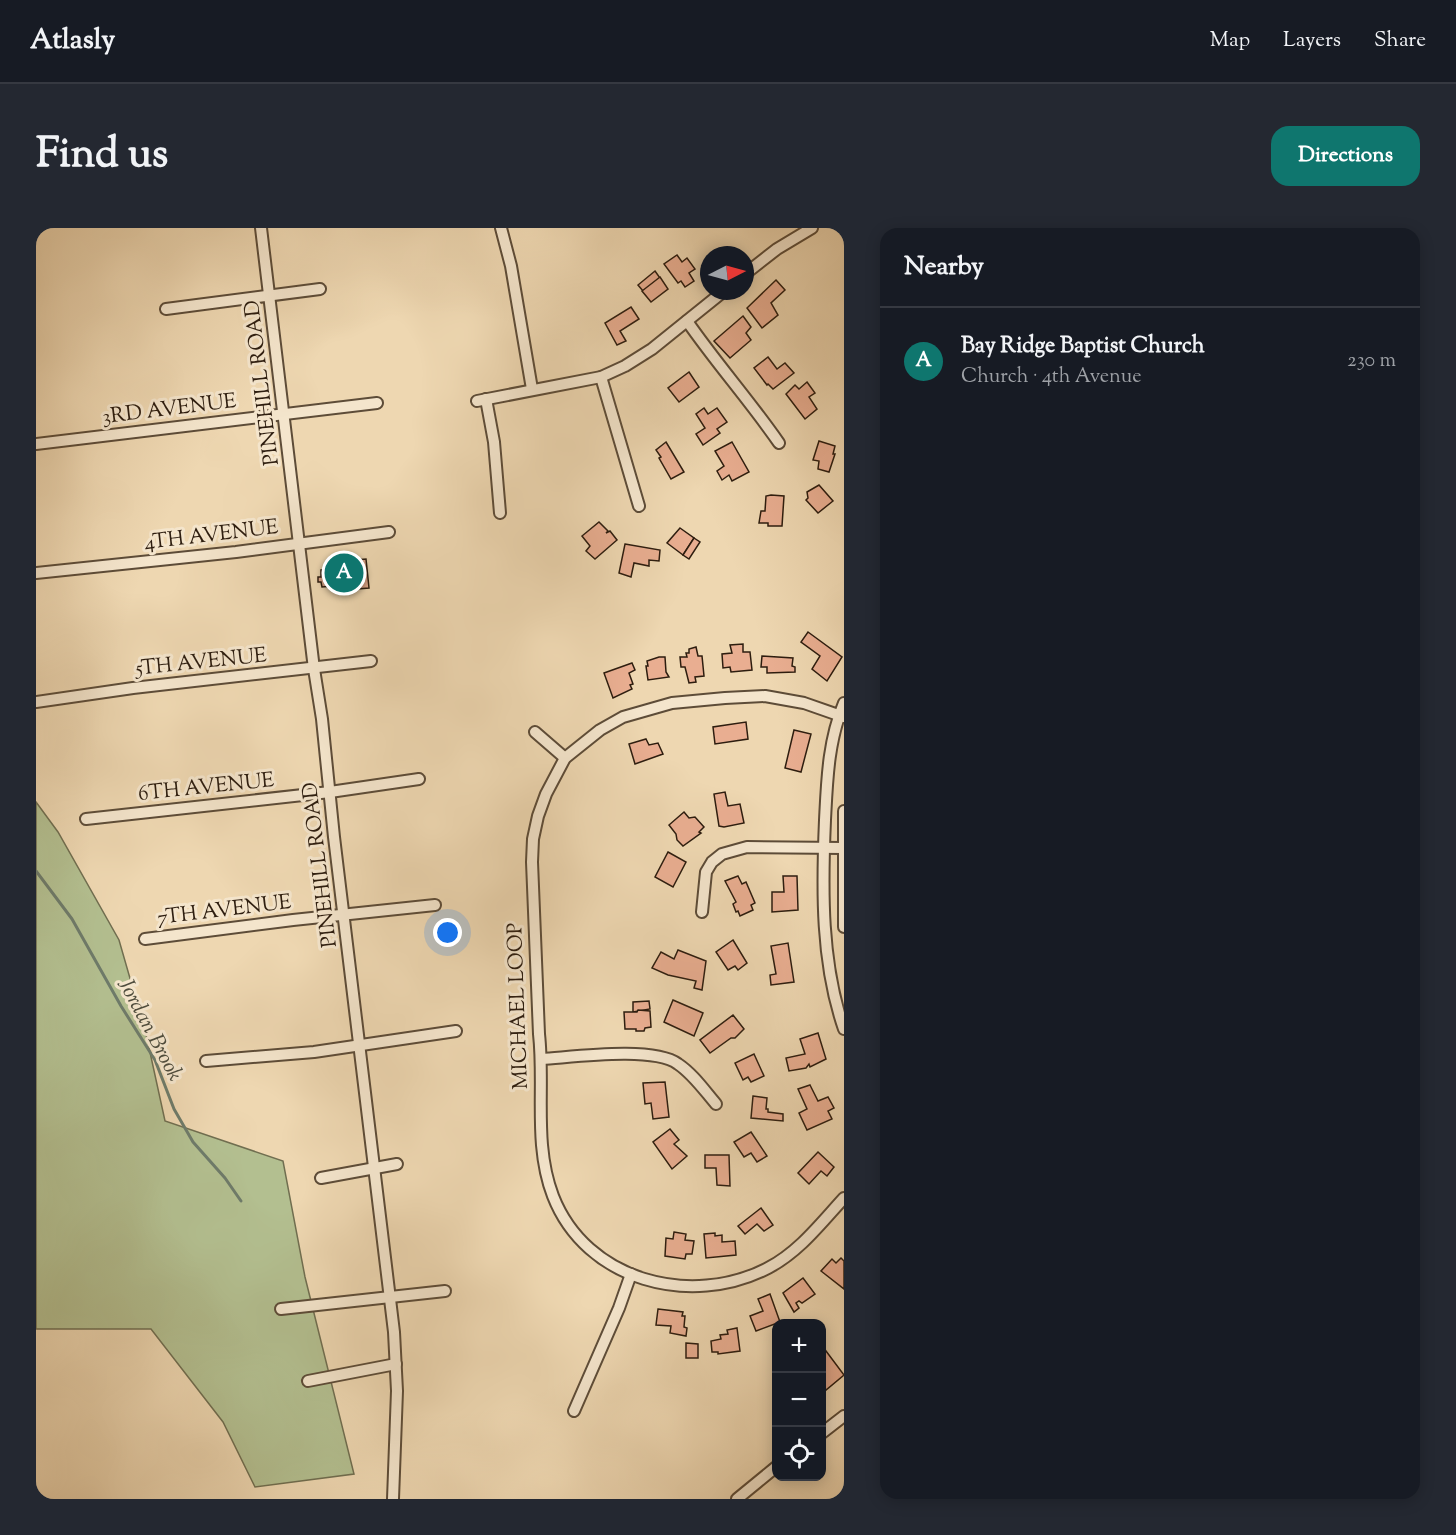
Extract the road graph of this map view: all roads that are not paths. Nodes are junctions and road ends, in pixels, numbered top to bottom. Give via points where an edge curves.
1 (261, 228) edge
2 (501, 228) edge
3 (812, 228) edge
4 (754, 267) edge
5 (320, 289) dead end
6 (270, 295) junction
7 (713, 300) edge
8 (166, 309) dead end
9 (687, 321) junction
10 (601, 377) junction
11 (532, 389) junction
12 (377, 403) dead end
13 (284, 415) junction
14 (779, 443) dead end
15 (36, 444) edge
16 (639, 506) dead end
17 (500, 513) dead end
18 (389, 532) dead end
19 (299, 543) junction
20 (36, 573) edge
21 (371, 661) dead end
22 (314, 669) junction
23 (36, 702) edge
24 (844, 704) edge
25 (842, 716) edge
26 (535, 732) dead end
27 (565, 758) junction
28 (419, 778) dead end
29 (330, 792) junction
30 (844, 811) edge
31 (86, 819) dead end
32 (824, 847) junction
33 (843, 848) edge
34 (435, 905) dead end
35 (702, 912) dead end
36 (343, 915) junction
37 (844, 927) edge
38 (145, 939) dead end
39 (844, 1029) edge
40 (456, 1031) dead end
41 (360, 1045) junction
42 (542, 1059) junction
43 (206, 1061) dead end
44 (716, 1104) dead end
45 (398, 1164) dead end
46 (375, 1168) junction
47 (321, 1178) dead end
48 (844, 1198) edge
49 (631, 1274) junction
50 (445, 1291) dead end
51 (390, 1298) junction
52 (281, 1309) dead end
53 (396, 1364) junction
54 (308, 1381) dead end
55 (574, 1411) dead end
56 (844, 1416) edge
57 (826, 1430) edge
58 (772, 1472) edge
59 (749, 1496) edge
60 (393, 1499) edge
61 (736, 1499) edge

1 - 6 street, PINEHILL ROAD
2 - 11 street
3 - 4 street
5 - 6 street
6 - 8 street
6 - 13 street, PINEHILL ROAD
7 - 9 street
9 - 10 street via 652,349
9 - 14 street
10 - 11 street
10 - 16 street
11 - 17 street via 481,400 494,442
12 - 13 street, 3RD AVENUE
13 - 15 street, 3RD AVENUE
13 - 19 street, PINEHILL ROAD
18 - 19 street, 4TH AVENUE
19 - 20 street, 4TH AVENUE
19 - 22 street, PINEHILL ROAD
21 - 22 street, 5TH AVENUE
22 - 23 street, 5TH AVENUE
22 - 29 street, PINEHILL ROAD
24 - 25 street
25 - 27 street, MICHAEL LOOP via 804,703 765,696 672,703 623,717
25 - 32 street via 829,758
26 - 27 street
27 - 42 street, MICHAEL LOOP via 546,794 533,839
28 - 29 street, 6TH AVENUE
29 - 31 street, 6TH AVENUE
29 - 36 street, PINEHILL ROAD
30 - 33 street
32 - 33 street
32 - 35 street via 747,847 722,854 706,872
32 - 39 street via 827,956
33 - 37 street
34 - 36 street, 7TH AVENUE
36 - 38 street, 7TH AVENUE
36 - 41 street, PINEHILL ROAD
40 - 41 street
41 - 43 street
41 - 46 street, PINEHILL ROAD
42 - 44 street via 638,1054 664,1057 687,1070
42 - 49 street, MICHAEL LOOP via 541,1141 553,1197 579,1236 606,1261
45 - 46 street
46 - 47 street
46 - 51 street, PINEHILL ROAD
48 - 49 street, MICHAEL LOOP via 792,1252 770,1268 745,1278 692,1288
49 - 55 street
50 - 51 street
51 - 52 street
51 - 53 street, PINEHILL ROAD
53 - 54 street
53 - 60 street, PINEHILL ROAD
56 - 57 street
58 - 59 street
59 - 61 street

